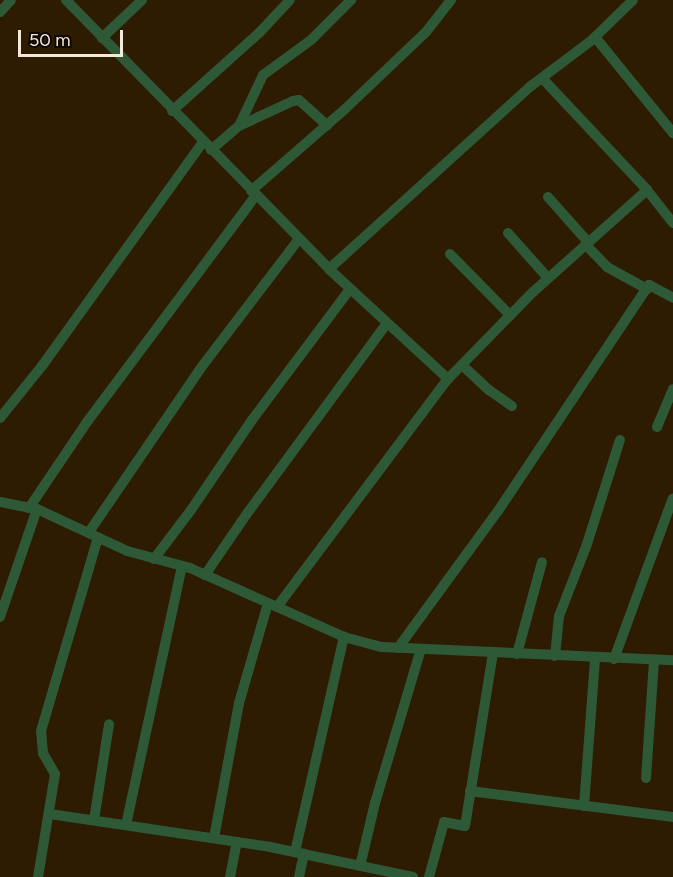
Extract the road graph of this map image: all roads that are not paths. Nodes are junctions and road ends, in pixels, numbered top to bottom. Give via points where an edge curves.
1 (11, 0) edge
2 (66, 0) edge
3 (142, 0) edge
4 (290, 0) edge
5 (351, 0) edge
6 (452, 0) edge
7 (633, 0) edge
8 (0, 12) edge
9 (595, 37) junction
10 (102, 38) junction
11 (542, 78) junction
12 (172, 111) junction
13 (327, 125) junction
14 (239, 126) junction
15 (673, 133) edge
16 (207, 146) junction
17 (647, 190) junction
18 (254, 193) junction
19 (548, 197) dead end
20 (673, 223) edge
21 (508, 232) dead end
22 (299, 239) junction
23 (587, 244) junction
24 (450, 254) dead end
25 (329, 269) junction
26 (548, 278) junction
27 (350, 289) junction
28 (647, 289) junction
29 (673, 298) edge
30 (510, 315) junction
31 (387, 323) junction
32 (462, 365) junction
33 (448, 379) junction
34 (673, 389) edge
35 (512, 406) dead end
36 (0, 418) edge
37 (657, 427) dead end
38 (620, 440) dead end
39 (673, 498) edge
40 (0, 502) edge
41 (33, 509) junction
42 (93, 534) junction
43 (154, 559) junction
44 (542, 562) dead end
45 (182, 566) junction
46 (205, 575) junction
47 (272, 605) junction
48 (0, 617) edge
49 (344, 637) junction
50 (398, 648) junction
51 (421, 649) junction
52 (493, 653) junction
53 (517, 654) junction
54 (555, 656) junction
55 (595, 658) junction
56 (614, 659) junction
57 (654, 660) junction
58 (673, 660) edge
59 (109, 724) dead end
60 (646, 778) dead end
61 (470, 791) junction
62 (584, 806) junction
63 (50, 814) junction
64 (673, 817) edge
65 (94, 820) junction
66 (126, 825) junction
67 (214, 838) junction
68 (237, 842) junction
69 (300, 853) junction
70 (365, 870) edge
71 (38, 877) edge
72 (230, 877) edge
73 (299, 877) edge
74 (413, 877) edge
75 (429, 877) edge

1 - 8 street
2 - 10 street
3 - 10 street
4 - 12 street
5 - 14 street via 311,40 263,75
6 - 13 street via 426,32
7 - 9 street
9 - 11 street
9 - 15 street
10 - 12 street
11 - 17 street
11 - 25 street
12 - 16 street
13 - 14 street via 299,100
13 - 18 street
14 - 16 street
16 - 18 street
16 - 36 street
17 - 20 street
17 - 23 street
18 - 22 street
18 - 41 street via 87,422
19 - 23 street
21 - 26 street
22 - 25 street
22 - 42 street via 203,365
23 - 26 street
23 - 28 street via 607,267
24 - 30 street
25 - 27 street
26 - 30 street
27 - 31 street
27 - 43 street
28 - 29 street via 649,285
28 - 50 street via 498,511
30 - 32 street
31 - 33 street
31 - 46 street
32 - 33 street
32 - 35 street
33 - 47 street
34 - 37 street
38 - 54 street via 559,616
39 - 56 street
40 - 41 street
41 - 42 street
41 - 48 street
42 - 43 street
42 - 63 street via 41,731 44,753 55,774
43 - 45 street
44 - 53 street
45 - 46 street
45 - 66 street
46 - 47 street
47 - 49 street
47 - 67 street via 239,703
49 - 50 street
49 - 69 street
50 - 51 street
51 - 52 street
51 - 70 street via 375,803
52 - 53 street
52 - 61 street
53 - 54 street
54 - 55 street
55 - 56 street
55 - 62 street
56 - 57 street
57 - 58 street
57 - 60 street
59 - 65 street
61 - 62 street
61 - 75 street via 465,826 444,822
62 - 64 street
63 - 65 street
63 - 71 street
65 - 66 street
66 - 67 street
67 - 68 street
68 - 69 street
68 - 72 street
69 - 70 street
69 - 73 street
70 - 74 street

